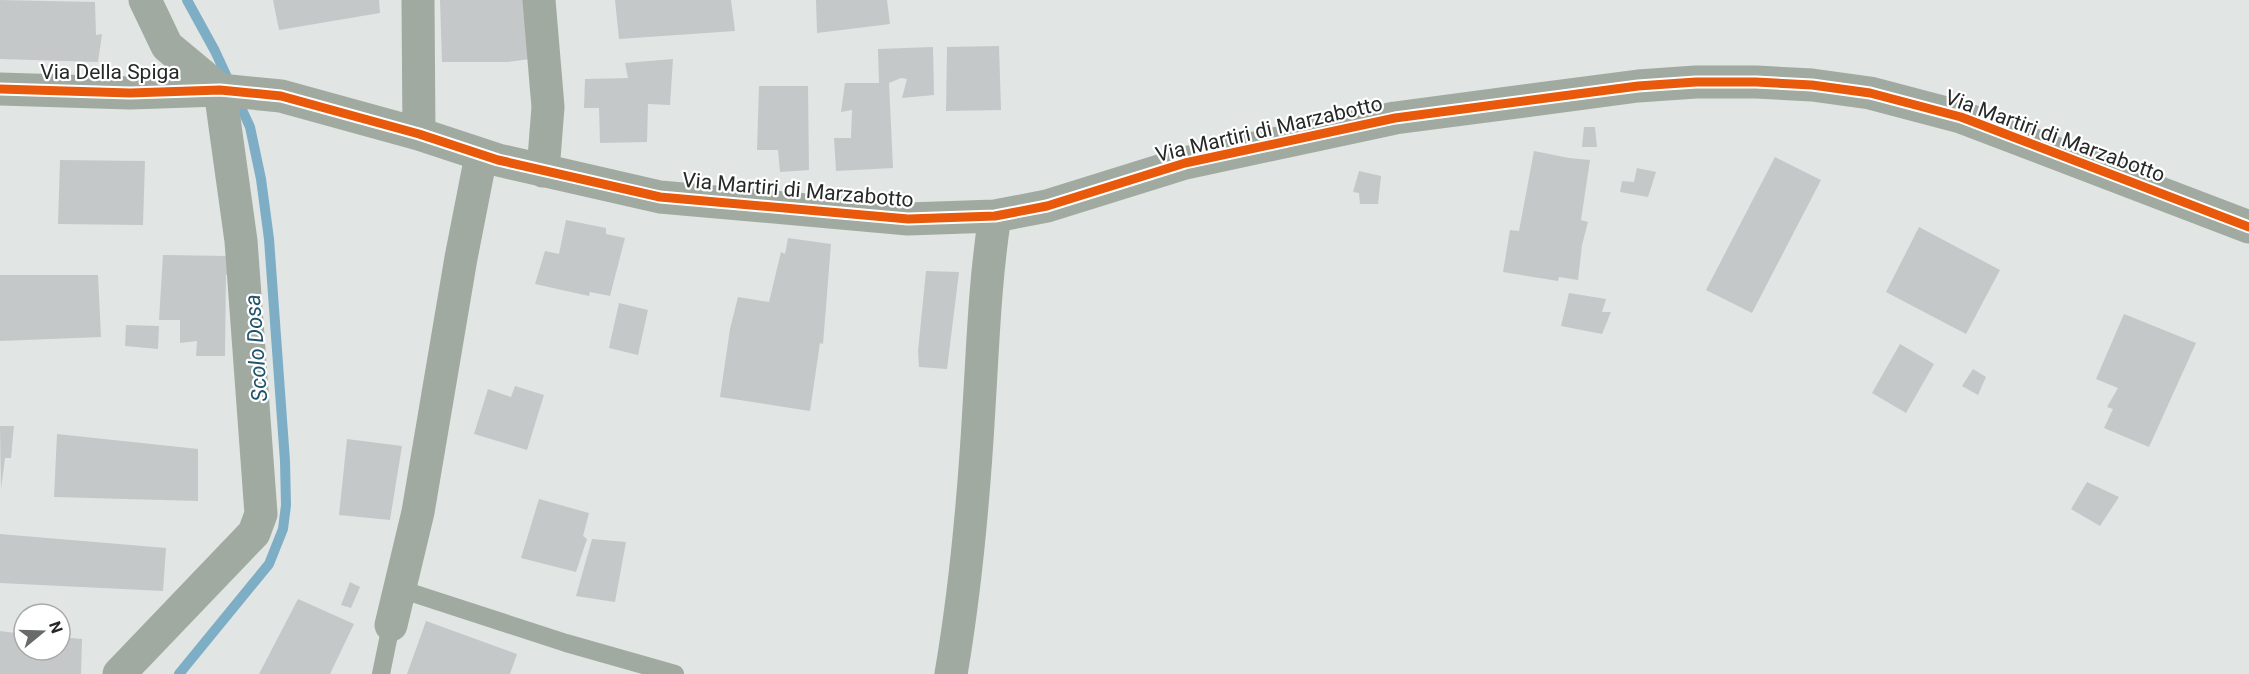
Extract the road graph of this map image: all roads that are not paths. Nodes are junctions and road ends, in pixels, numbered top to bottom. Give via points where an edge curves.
1 (146, 0) edge
2 (418, 0) edge
3 (539, 0) edge
4 (167, 46) junction
5 (0, 89) edge
6 (220, 90) junction
7 (130, 93) junction
8 (419, 134) junction
9 (481, 156) junction
10 (543, 171) junction
11 (995, 216) junction
12 (2249, 227) edge
13 (400, 589) junction
14 (391, 625) joint
15 (119, 674) edge
16 (381, 674) edge
17 (675, 674) edge
18 (951, 674) edge

1 - 4 street
2 - 8 street
3 - 10 street via 548,107
4 - 6 street
4 - 7 street via 158,70 146,84
5 - 7 street, Via Della Spiga
6 - 7 street, Via Della Spiga
6 - 8 street, Via Martiri di Marzabotto via 281,96
6 - 15 street via 241,241 261,514 254,533
8 - 9 street, Via Martiri di Marzabotto
9 - 10 street, Via Martiri di Marzabotto
9 - 13 street via 418,512
10 - 11 street, Via Martiri di Marzabotto via 660,197 908,219
11 - 12 street, Via Martiri di Marzabotto via 1047,206 1185,163 1395,118 1638,86 1756,82 1870,93 1961,117
11 - 18 street via 962,604
13 - 14 street
13 - 17 lane
14 - 16 lane

